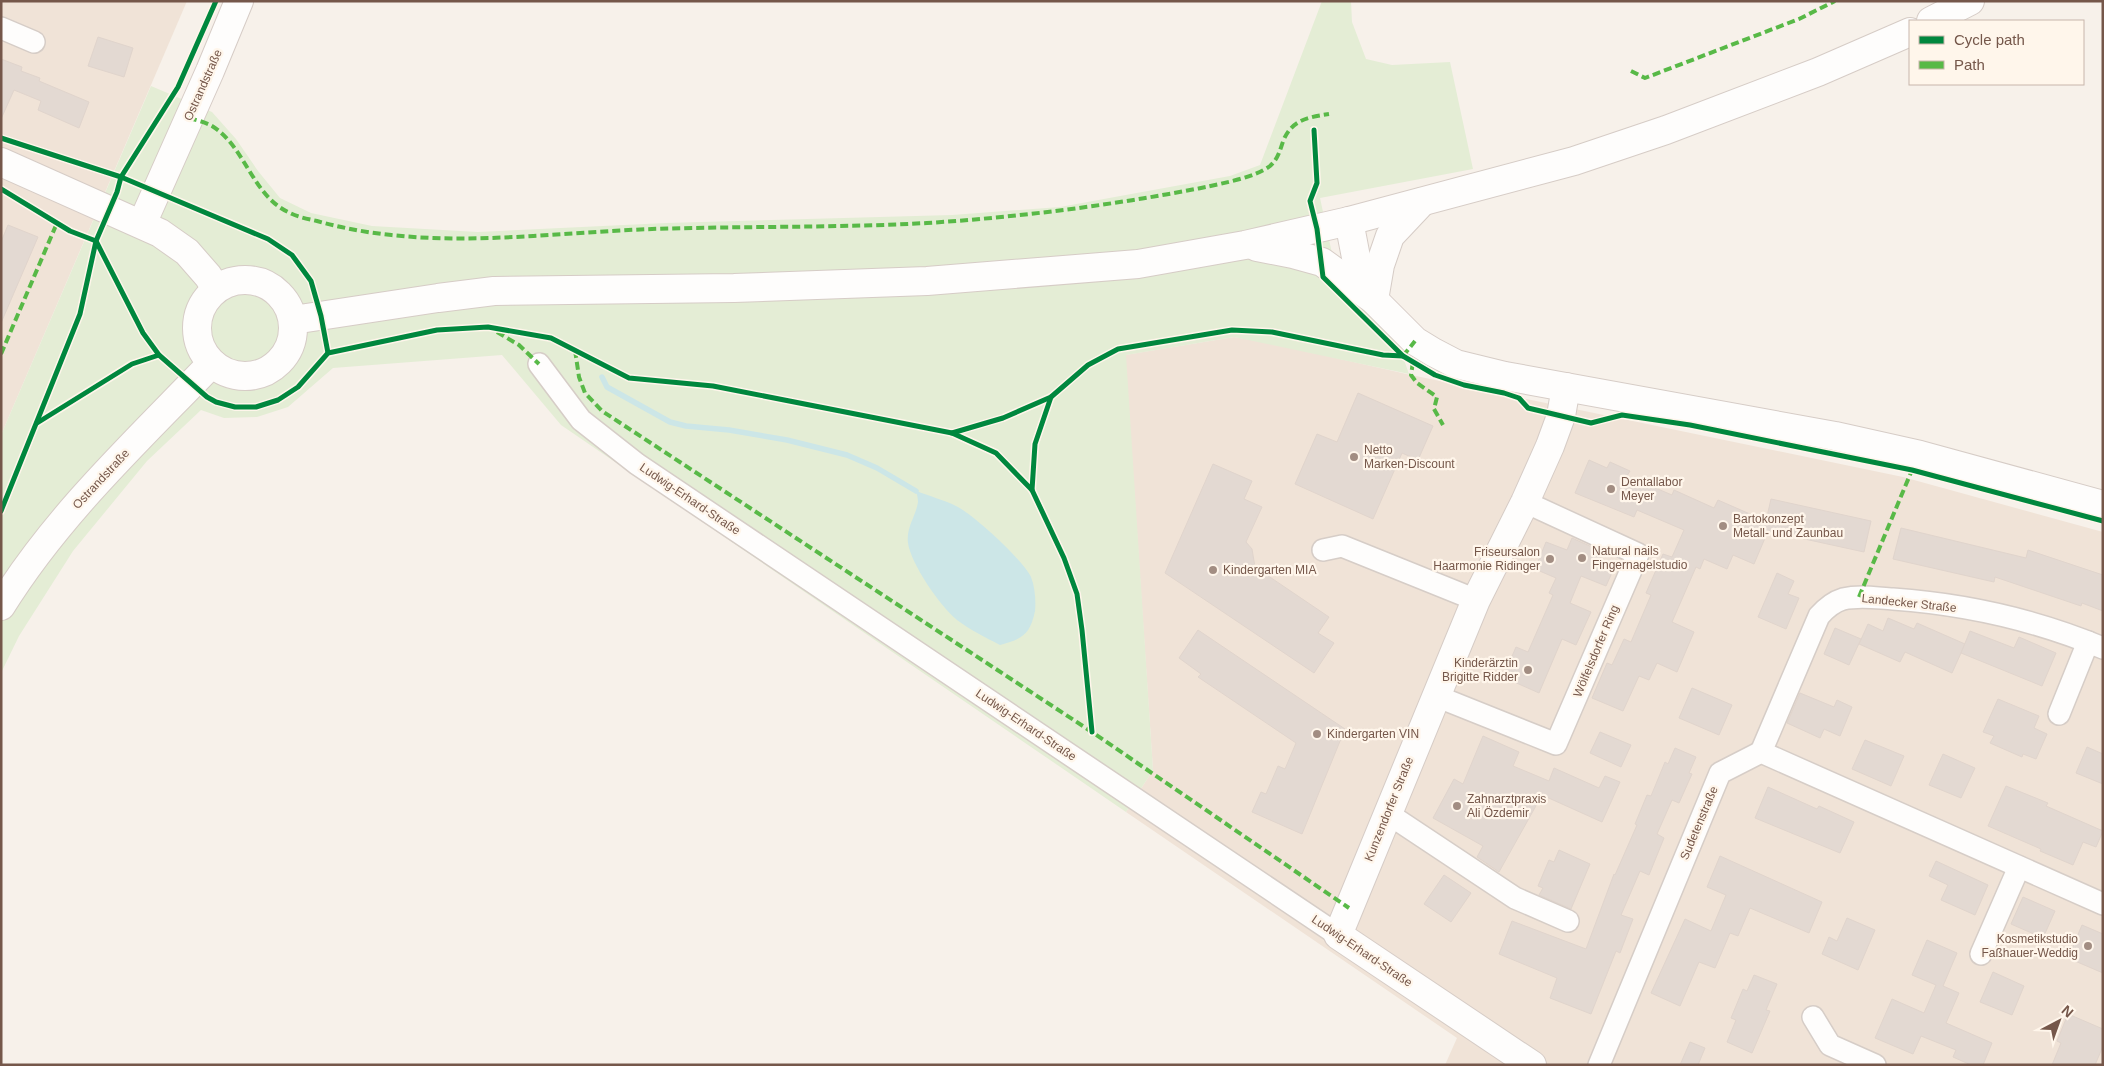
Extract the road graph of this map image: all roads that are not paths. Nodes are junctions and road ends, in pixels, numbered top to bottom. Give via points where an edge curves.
1 (239, 1) edge
2 (1970, 1) edge
3 (1933, 20) edge
4 (1, 28) edge
5 (1909, 32) edge
6 (34, 42) dead end
7 (1, 162) edge
8 (1423, 202) junction
9 (1349, 221) junction
10 (142, 224) junction
11 (1245, 245) junction
12 (216, 289) junction
13 (1374, 300) junction
14 (293, 320) junction
15 (212, 363) junction
16 (540, 364) dead end
17 (1566, 387) junction
18 (1525, 502) junction
19 (2103, 505) edge
20 (1323, 550) dead end
21 (1476, 600) junction
22 (1, 606) edge
23 (2095, 645) edge
24 (1436, 696) junction
25 (2058, 714) dead end
26 (1761, 752) junction
27 (1387, 813) junction
28 (2019, 867) junction
29 (2103, 904) edge
30 (1568, 921) dead end
31 (1338, 935) junction
32 (1981, 954) dead end
33 (1813, 1017) dead end
34 (1532, 1065) edge
35 (1599, 1065) edge
36 (1875, 1065) edge

1 - 10 main road, Ostrandstraße
2 - 3 main road
4 - 6 street
5 - 8 main road via 1818,72 1666,130 1574,161
7 - 10 main road
8 - 9 main road
8 - 13 main road via 1390,236 1380,265
9 - 11 main road
9 - 13 main road via 1359,273
10 - 12 main road via 187,252
11 - 13 main road via 1322,262
11 - 14 main road via 1138,264 927,281 494,292
12 - 14 main road via 236,280 263,283 284,300
12 - 15 main road via 202,305 197,325 200,346
13 - 17 main road via 1415,341 1456,364
14 - 15 main road via 289,349 268,370 239,376 220,370
15 - 22 main road, Ostrandstraße via 78,503 33,558
16 - 31 street, Ludwig-Erhard-Straße via 580,420 637,464
17 - 18 main road, Kunzendorfer Straße via 1561,416
17 - 19 main road via 1835,436 1920,455
18 - 21 main road, Kunzendorfer Straße
18 - 24 street, Wölfelsdorfer Ring via 1638,554 1556,744
20 - 21 street via 1342,546
21 - 24 main road, Kunzendorfer Straße
23 - 25 street, Landecker Straße
23 - 26 street, Landecker Straße via 2039,625 1953,606 1868,597 1842,599 1819,616
24 - 27 main road, Kunzendorfer Straße
26 - 28 street
26 - 35 street, Sudetenstraße via 1720,773
27 - 30 street via 1515,898
27 - 31 main road, Kunzendorfer Straße
28 - 29 street
28 - 32 street
31 - 34 main road, Ludwig-Erhard-Straße
33 - 36 street via 1830,1045

